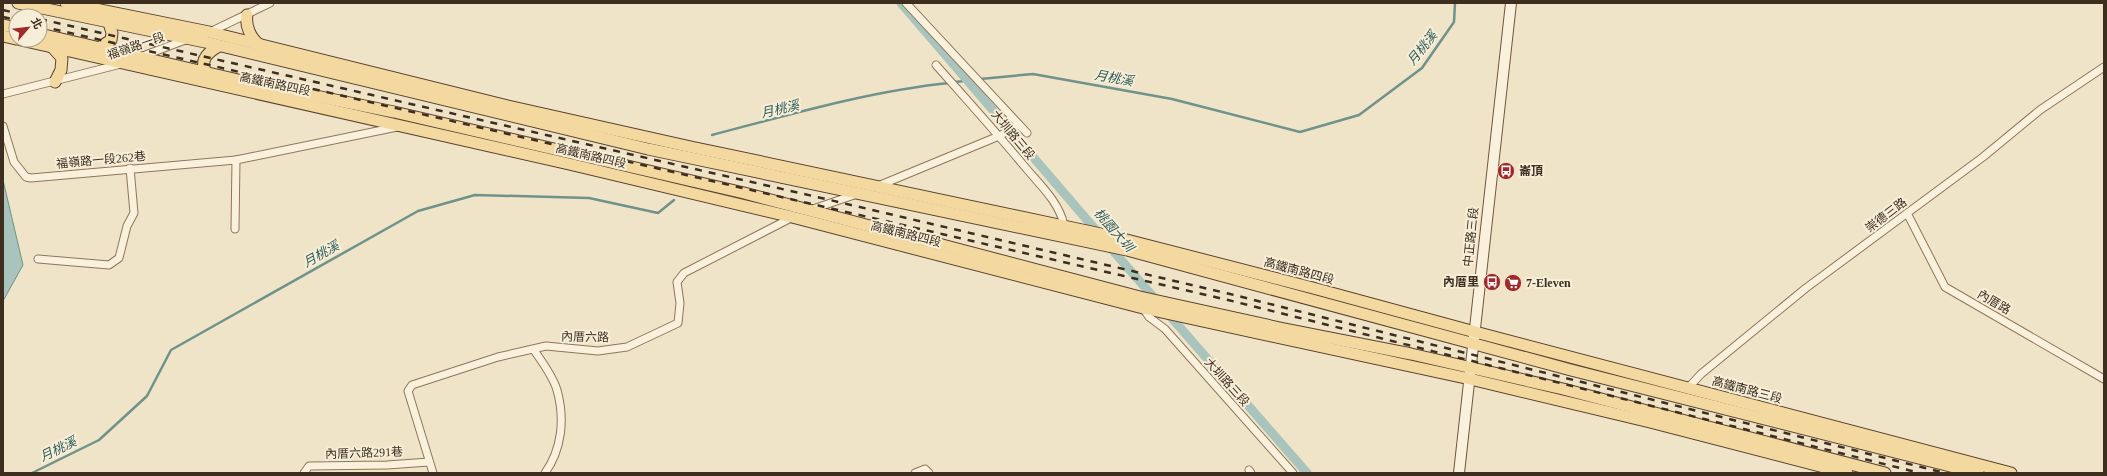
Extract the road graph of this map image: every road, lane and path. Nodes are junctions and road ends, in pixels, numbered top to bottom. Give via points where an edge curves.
1 (18, 3) edge
2 (66, 3) edge
3 (270, 3) edge
4 (906, 3) edge
5 (1511, 3) edge
6 (247, 15) junction
7 (109, 23) junction
8 (209, 32) junction
9 (48, 36) edge
10 (189, 39) junction
11 (260, 45) junction
12 (219, 46) junction
13 (48, 47) edge
14 (53, 48) junction
15 (99, 48) junction
16 (138, 58) junction
17 (123, 64) junction
18 (936, 65) dead end
19 (2104, 67) edge
20 (206, 73) junction
21 (54, 82) junction
22 (3, 94) edge
23 (1018, 125) junction
24 (3, 126) edge
25 (405, 126) junction
26 (1026, 133) dead end
27 (1000, 135) junction
28 (512, 139) junction
29 (690, 147) junction
30 (648, 149) junction
31 (236, 160) junction
32 (568, 164) junction
33 (130, 168) junction
34 (880, 186) junction
35 (861, 192) junction
36 (925, 196) junction
37 (808, 210) junction
38 (1907, 213) junction
39 (960, 214) junction
40 (792, 218) junction
41 (1064, 225) junction
42 (235, 229) dead end
43 (878, 241) junction
44 (929, 241) junction
45 (38, 259) dead end
46 (1145, 305) junction
47 (1475, 332) junction
48 (1473, 344) junction
49 (534, 350) junction
50 (1470, 374) junction
51 (2104, 379) edge
52 (1688, 388) junction
53 (1900, 443) junction
54 (1866, 444) junction
55 (429, 462) junction
56 (304, 473) edge
57 (433, 473) edge
58 (544, 473) edge
59 (915, 473) edge
60 (929, 473) edge
61 (1293, 473) edge
62 (1459, 473) edge
63 (1846, 473) edge
64 (1885, 473) edge
65 (1978, 473) edge
66 (2011, 473) edge

1 - 7 main road, 高鐵南路四段
2 - 8 main road
3 - 6 street, 福嶺路一段
4 - 23 street, 大圳路三段
5 - 47 main road, 中正路三段
6 - 8 street, 福嶺路一段
6 - 11 main road via 248,27
7 - 10 main road, 高鐵南路四段
7 - 15 main road via 111,40
8 - 10 street, 福嶺路一段
8 - 11 main road
9 - 15 main road, 高鐵南路四段
10 - 12 main road, 高鐵南路四段
10 - 16 street, 福嶺路一段
11 - 29 main road via 508,106
12 - 20 main road via 206,54
12 - 30 main road, 高鐵南路四段
13 - 14 main road, 高鐵南路四段
14 - 17 main road, 高鐵南路四段
14 - 21 main road via 62,58 62,70
15 - 16 main road, 高鐵南路四段
16 - 17 street, 福嶺路一段
16 - 20 main road, 高鐵南路四段
17 - 21 street, 福嶺路一段
17 - 25 main road, 高鐵南路四段
18 - 27 street, 大圳路三段
19 - 38 street, 崇德三路 via 2040,110 1983,157
20 - 28 main road, 高鐵南路四段
21 - 22 street, 福嶺路一段
23 - 26 street, 大圳路三段
23 - 27 street
24 - 33 street, 福嶺路一段262巷 via 14,162 26,177
25 - 31 street, 福嶺路一段262巷
25 - 32 main road, 高鐵南路四段
27 - 34 street
27 - 41 street, 大圳路三段 via 1051,199 1062,215
28 - 32 main road via 548,158
28 - 37 main road, 高鐵南路四段
29 - 30 main road
29 - 34 main road
30 - 35 main road, 高鐵南路四段 via 820,186
31 - 33 street, 福嶺路一段262巷
31 - 42 street
32 - 40 main road, 高鐵南路四段
33 - 45 street via 134,213 127,226 119,258 109,265
34 - 35 street
34 - 36 main road
35 - 37 street
35 - 39 main road, 高鐵南路四段
36 - 39 main road
36 - 41 main road
37 - 40 street
37 - 44 main road, 高鐵南路四段
38 - 51 street, 內厝路 via 1946,287
38 - 52 street, 崇德三路 via 1806,288 1701,374
39 - 48 main road, 高鐵南路四段 via 1127,250
40 - 43 main road, 高鐵南路四段
40 - 49 street, 內厝六路 via 684,273 677,282 680,303 678,323 627,347 598,351 546,346
41 - 47 main road, 高鐵南路四段
43 - 44 main road
43 - 46 main road, 高鐵南路四段
44 - 46 main road, 高鐵南路四段
46 - 50 main road via 1181,316
46 - 50 main road via 1170,303 1411,354
46 - 61 street, 大圳路三段 via 1149,317 1170,335
47 - 48 main road, 中正路三段
47 - 52 main road, 高鐵南路三段
48 - 50 main road, 中正路三段
48 - 54 main road, 高鐵南路三段
49 - 55 street, 內厝六路 via 498,357 412,384 408,391
49 - 58 street via 557,390 562,433 554,460
50 - 62 main road, 中正路三段
50 - 63 main road
50 - 64 main road via 1563,389
52 - 53 main road, 高鐵南路三段
53 - 54 main road
53 - 66 main road, 高鐵南路三段
54 - 65 main road, 高鐵南路三段
55 - 56 street, 內厝六路291巷 via 309,466
55 - 57 street, 內厝六路
59 - 60 street via 925,469

